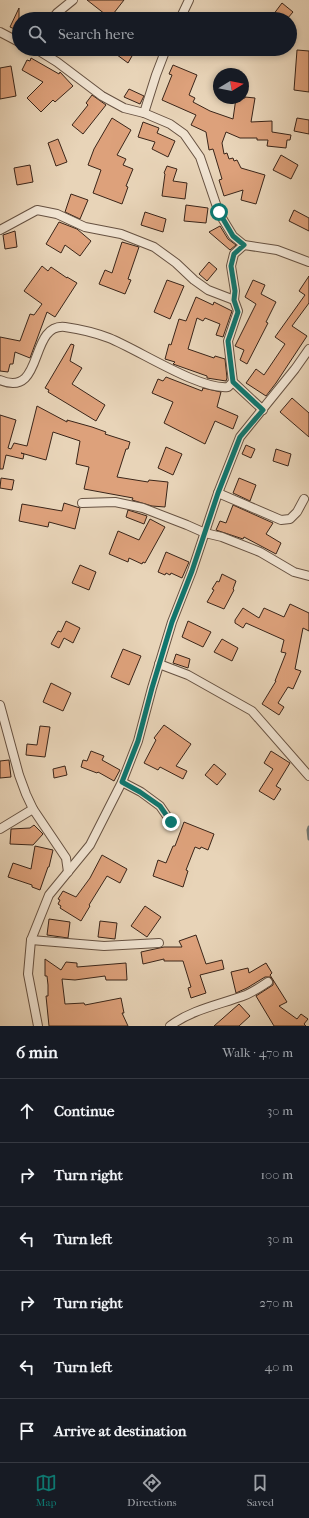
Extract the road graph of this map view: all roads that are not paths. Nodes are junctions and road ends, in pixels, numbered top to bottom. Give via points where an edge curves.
1 (73, 0) edge
2 (189, 0) edge
3 (58, 12) edge
4 (183, 12) edge
5 (0, 32) edge
6 (12, 38) edge
7 (48, 56) edge
8 (163, 56) edge
9 (144, 113) junction
10 (0, 230) edge
11 (244, 245) junction
12 (309, 262) edge
13 (234, 300) junction
14 (309, 349) edge
15 (0, 380) edge
16 (233, 382) junction
17 (263, 410) junction
18 (218, 493) junction
19 (304, 499) dead end
20 (82, 503) dead end
21 (205, 533) junction
22 (309, 576) edge
23 (159, 664) junction
24 (0, 704) edge
25 (3, 727) edge
26 (309, 776) edge
27 (122, 782) junction
28 (32, 809) junction
29 (171, 822) dead end
30 (0, 829) edge
31 (68, 872) junction
32 (31, 940) junction
33 (160, 942) dead end
34 (268, 982) dead end
35 (38, 1026) edge
36 (170, 1026) edge

1 - 3 street
2 - 4 street
5 - 6 street
7 - 9 street via 102,96 124,108
8 - 9 street
9 - 11 street via 170,124 184,134 200,157 219,212 233,236
10 - 13 street via 37,210 57,214 85,227 121,234 154,247 208,290
11 - 12 street via 277,250
11 - 13 street via 234,254 231,266
13 - 16 street via 238,312 228,341
14 - 17 street
15 - 16 street via 14,384 22,382 47,334 53,328 63,327 108,337 181,373 221,388 228,387
16 - 17 street
17 - 18 street via 240,437
18 - 19 street via 281,520 290,519
18 - 21 street
20 - 21 street via 115,502 143,508
21 - 22 street via 222,536 260,552 294,572
21 - 23 street
23 - 26 street via 188,675 252,711
23 - 27 street via 138,741
24 - 25 street
25 - 28 street
27 - 29 street via 160,806
27 - 31 street via 90,845
28 - 30 street
28 - 31 street via 66,858
31 - 32 street via 49,895
32 - 33 street via 104,946
32 - 35 street via 28,974
34 - 36 street via 245,996 216,1004 179,1019

